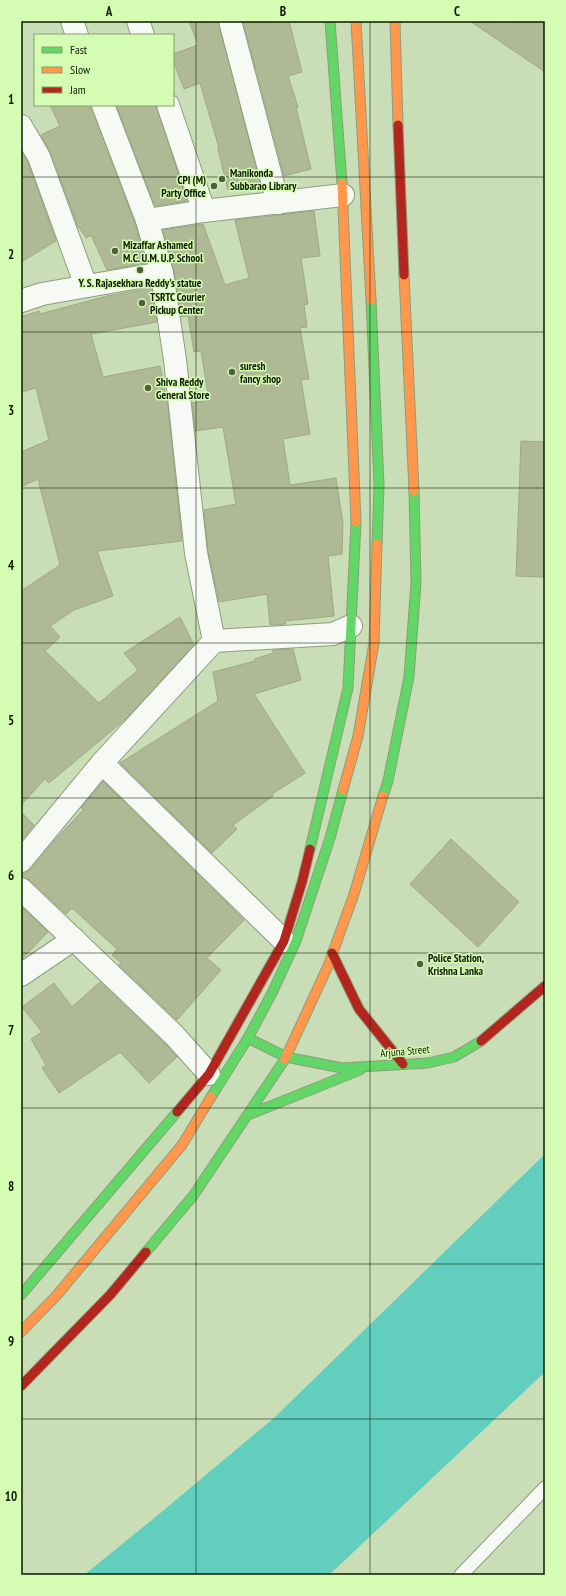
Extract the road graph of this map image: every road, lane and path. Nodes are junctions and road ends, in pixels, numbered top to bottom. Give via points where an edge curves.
1 (72, 21) edge
2 (138, 21) edge
3 (230, 21) edge
4 (330, 21) edge
5 (356, 21) edge
6 (395, 21) edge
7 (77, 34) edge
8 (144, 34) edge
9 (103, 106) edge
10 (168, 106) edge
11 (21, 126) edge
12 (343, 195) junction
13 (278, 203) junction
14 (204, 211) junction
15 (147, 220) junction
16 (162, 273) junction
17 (86, 286) junction
18 (21, 301) edge
19 (351, 626) junction
20 (214, 641) junction
21 (102, 763) junction
22 (21, 861) edge
23 (21, 889) edge
24 (74, 939) junction
25 (284, 941) junction
26 (332, 953) junction
27 (21, 975) edge
28 (545, 986) edge
29 (248, 1038) junction
30 (286, 1056) junction
31 (403, 1064) junction
32 (370, 1066) junction
33 (209, 1074) junction
34 (248, 1115) junction
35 (21, 1295) edge
36 (21, 1332) edge
37 (21, 1386) edge
38 (545, 1488) edge
39 (461, 1575) edge

1 - 7 street
2 - 8 street
3 - 13 street
4 - 12 main road
5 - 29 main road via 379,485 374,643 358,736 330,838 296,941
6 - 26 main road via 414,469 416,583 409,677 388,782 354,894
9 - 15 street
10 - 14 street
11 - 17 street via 38,156
12 - 13 street
12 - 19 main road via 356,511
13 - 14 street
14 - 15 street
15 - 16 street
16 - 17 street
16 - 20 street via 175,360 196,553
17 - 18 street via 42,294
19 - 20 street via 333,634
19 - 25 main road via 348,688 302,882
20 - 21 street
21 - 22 street
21 - 25 street
23 - 24 street
24 - 27 street
24 - 33 street via 174,1035
25 - 33 main road
26 - 30 main road
26 - 31 main road via 359,1009
28 - 31 main road, Arjuna Street via 482,1040 454,1057 428,1063
29 - 30 main road, Arjuna Street
29 - 36 main road via 182,1145 57,1295
30 - 32 main road, Arjuna Street via 342,1068
30 - 34 main road
31 - 32 main road, Arjuna Street
32 - 34 main road
33 - 35 main road
34 - 37 main road via 193,1196 159,1237 110,1295
38 - 39 lane

